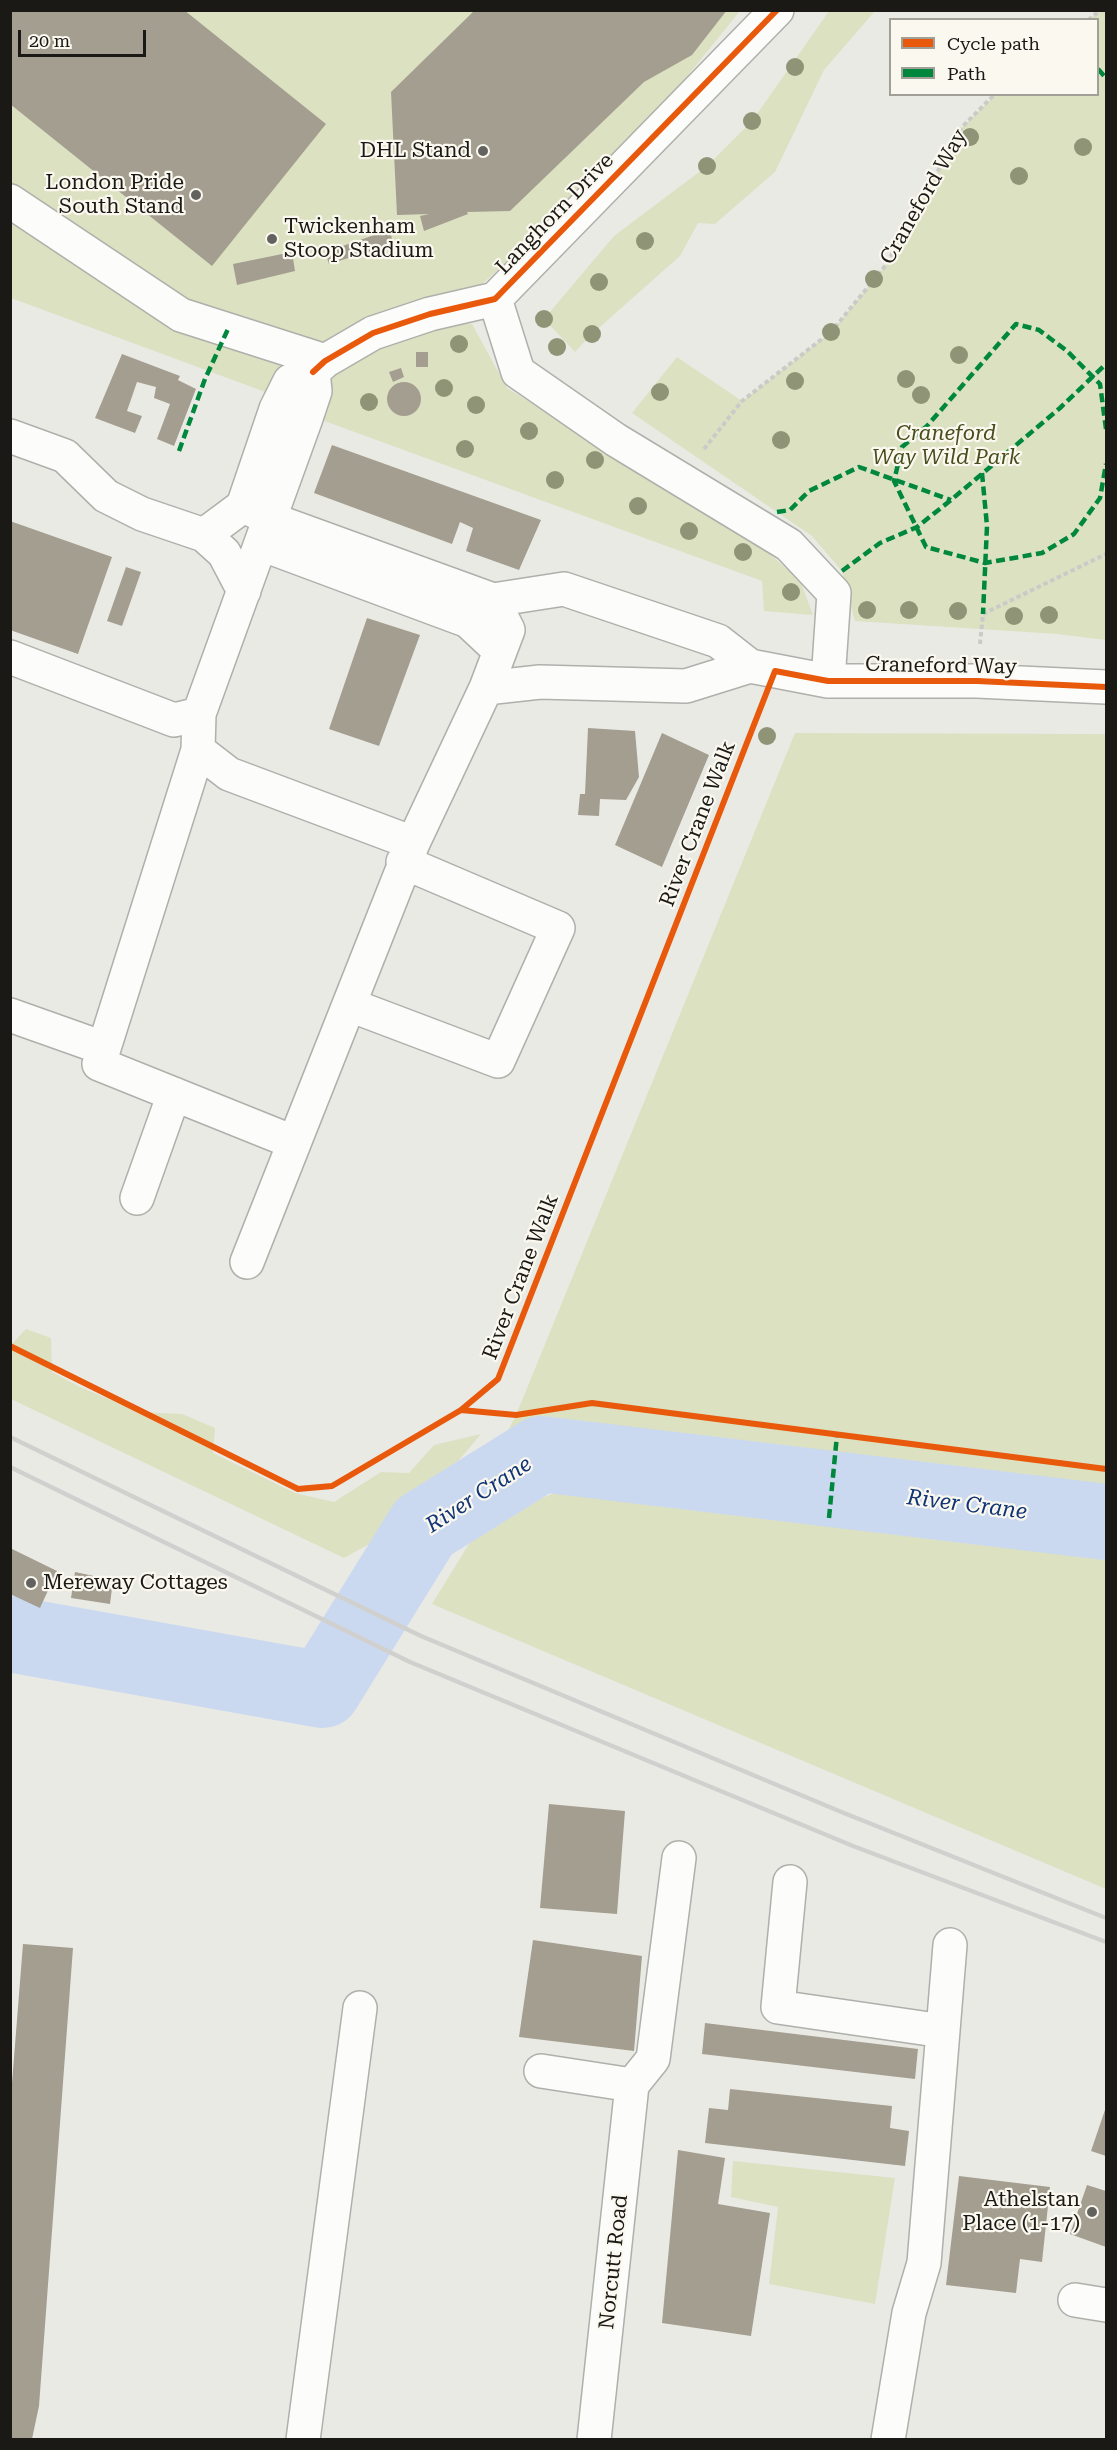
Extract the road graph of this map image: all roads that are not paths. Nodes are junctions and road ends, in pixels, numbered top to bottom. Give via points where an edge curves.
1 (777, 10) edge
2 (10, 201) edge
3 (495, 299) junction
4 (319, 366) junction
5 (10, 436) edge
6 (258, 523) junction
7 (204, 535) junction
8 (244, 591) junction
9 (493, 600) junction
10 (504, 640) junction
11 (10, 657) edge
12 (750, 666) junction
13 (828, 681) junction
14 (1107, 687) edge
15 (486, 688) junction
16 (200, 714) junction
17 (198, 750) junction
18 (408, 853) junction
19 (350, 1005) junction
20 (10, 1015) edge
21 (103, 1048) junction
22 (174, 1094) junction
23 (293, 1142) junction
24 (137, 1198) dead end
25 (247, 1262) dead end
26 (679, 1858) dead end
27 (790, 1882) dead end
28 (950, 1945) dead end
29 (360, 2008) dead end
30 (943, 2031) junction
31 (541, 2071) dead end
32 (632, 2085) junction
33 (303, 2439) edge
34 (594, 2439) edge
35 (888, 2439) edge

1 - 3 street, Langhorn Drive
2 - 4 street via 180,315
3 - 4 street, Langhorn Drive via 430,314 373,333
3 - 13 street via 518,372 616,440 789,545 834,593
4 - 6 street via 315,391
5 - 7 street via 64,456 106,496 142,514
6 - 7 street
6 - 8 street
6 - 9 street
6 - 10 street
7 - 8 street via 224,553
8 - 16 street
9 - 10 street
9 - 12 street via 564,589 718,641
10 - 15 street
11 - 16 street via 174,720
12 - 13 street, Craneford Way
12 - 15 street via 686,686 540,682
13 - 14 street, Craneford Way via 977,681
15 - 18 street
16 - 17 street
17 - 18 street via 230,774
17 - 21 street
18 - 19 street
18 - 19 street via 558,927 498,1061
19 - 23 street
20 - 21 street
21 - 22 street via 99,1064
22 - 23 street
22 - 24 street
23 - 25 street
26 - 32 street via 653,2059
27 - 30 street via 778,2007
28 - 30 street
29 - 33 street
30 - 35 street via 924,2263 906,2330
31 - 32 street
32 - 34 street, Norcutt Road

